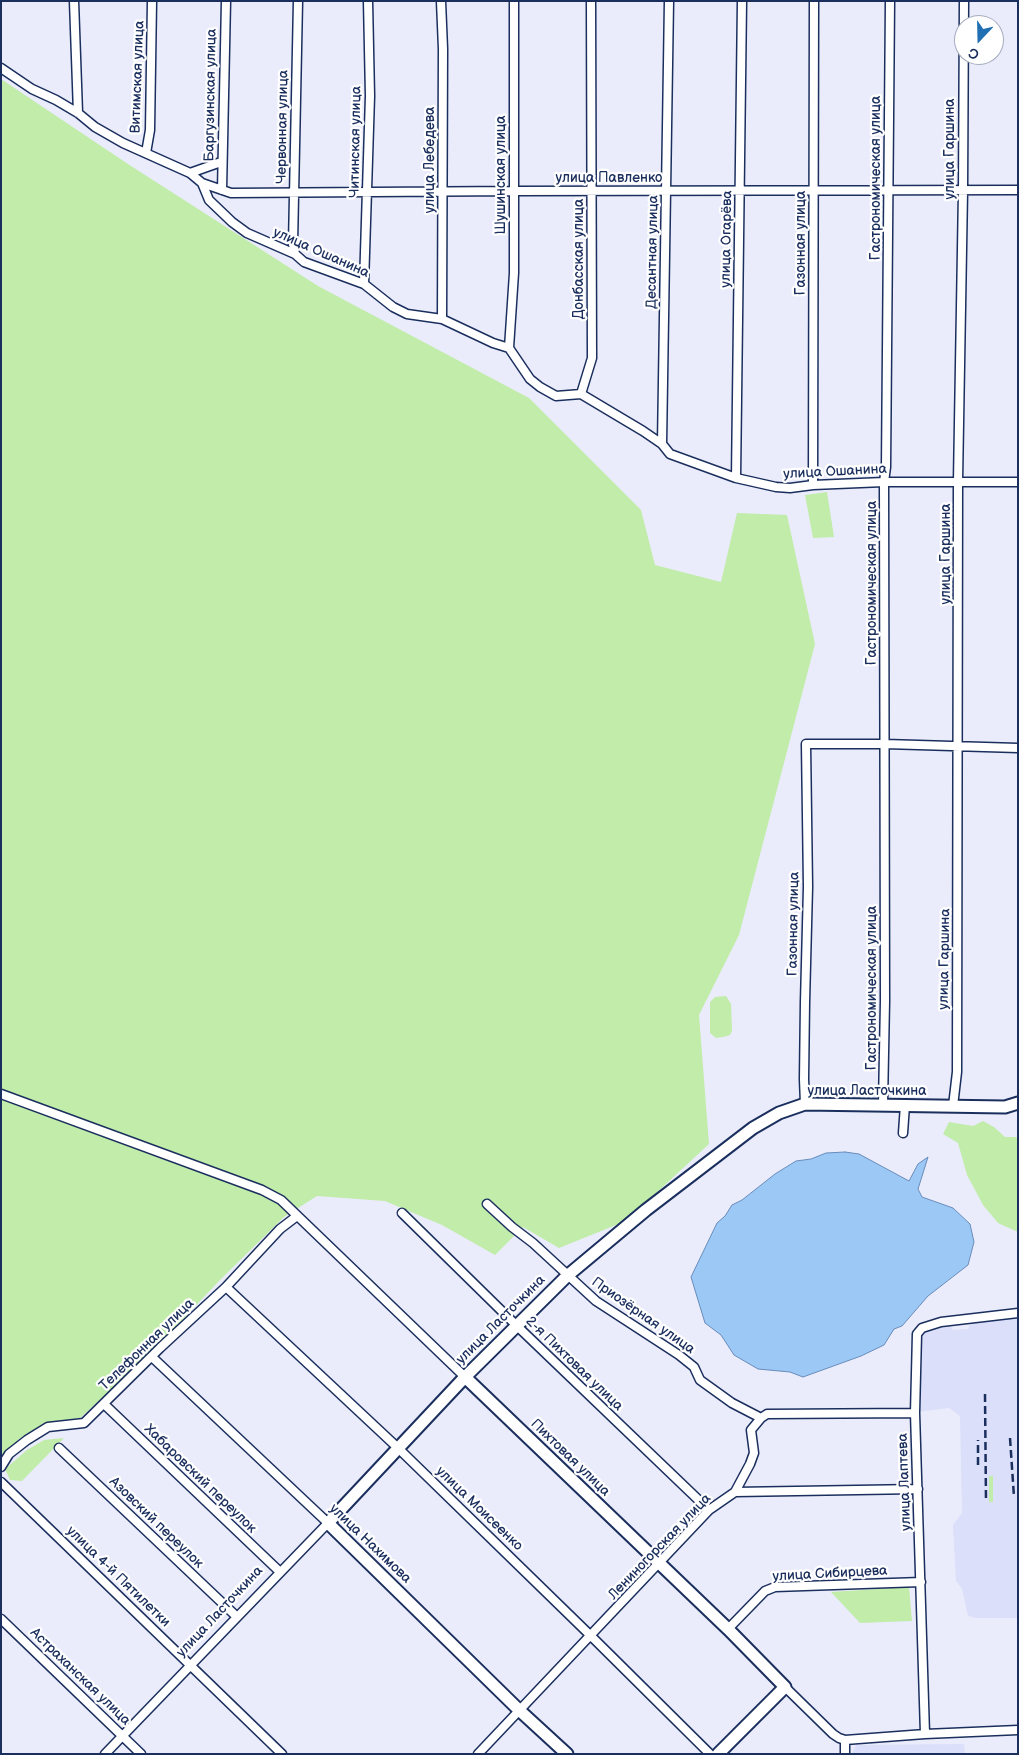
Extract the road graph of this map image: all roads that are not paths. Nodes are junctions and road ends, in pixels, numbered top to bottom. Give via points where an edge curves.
1 (74, 1) edge
2 (152, 1) edge
3 (226, 1) edge
4 (298, 1) edge
5 (368, 1) edge
6 (441, 1) edge
7 (514, 1) edge
8 (591, 1) edge
9 (669, 1) edge
10 (742, 1) edge
11 (814, 1) edge
12 (890, 1) edge
13 (964, 1) edge
14 (1, 68) edge
15 (78, 113) junction
16 (146, 153) junction
17 (221, 162) junction
18 (190, 174) junction
19 (202, 183) junction
20 (222, 190) junction
21 (888, 190) junction
22 (1018, 190) edge
23 (514, 191) junction
24 (591, 191) junction
25 (666, 191) junction
26 (740, 191) junction
27 (813, 191) junction
28 (963, 191) junction
29 (368, 192) junction
30 (442, 192) junction
31 (295, 193) junction
32 (295, 254) junction
33 (364, 284) junction
34 (442, 319) junction
35 (509, 348) junction
36 (581, 394) junction
37 (662, 444) junction
38 (736, 478) junction
39 (958, 481) junction
40 (884, 482) junction
41 (1018, 482) edge
42 (813, 485) junction
43 (885, 744) junction
44 (958, 747) junction
45 (1018, 748) edge
46 (1, 1094) edge
47 (1018, 1103) edge
48 (805, 1104) junction
49 (882, 1104) junction
50 (904, 1105) junction
51 (953, 1106) junction
52 (903, 1134) dead end
53 (487, 1204) dead end
54 (402, 1213) dead end
55 (297, 1216) junction
56 (567, 1276) junction
57 (226, 1287) junction
58 (1018, 1313) edge
59 (516, 1325) junction
60 (152, 1357) junction
61 (465, 1377) junction
62 (104, 1404) junction
63 (915, 1413) junction
64 (761, 1418) junction
65 (59, 1448) dead end
66 (398, 1448) junction
67 (1, 1467) edge
68 (1, 1482) edge
69 (918, 1489) junction
70 (735, 1492) junction
71 (709, 1510) junction
72 (328, 1523) junction
73 (658, 1564) junction
74 (279, 1571) junction
75 (921, 1582) junction
76 (236, 1616) junction
77 (1, 1619) edge
78 (728, 1629) junction
79 (591, 1636) junction
80 (191, 1665) junction
81 (785, 1687) junction
82 (519, 1710) junction
83 (1018, 1730) edge
84 (924, 1734) junction
85 (122, 1736) junction
86 (845, 1740) junction
87 (105, 1754) edge
88 (141, 1754) edge
89 (282, 1754) edge
90 (478, 1754) edge
91 (567, 1754) edge
92 (710, 1754) edge
93 (718, 1754) edge
94 (845, 1754) edge

1 - 15 street
2 - 16 street, Витимская улица via 150,130
3 - 17 street, Баргузинская улица
4 - 31 street, Червонная улица
5 - 29 street, Читинская улица
6 - 30 street, улица Лебедева
7 - 23 street, Шушинская улица
8 - 24 street, Донбасская улица
9 - 25 street, Десантная улица
10 - 26 street, улица Огарёва
11 - 27 street, Газонная улица
12 - 21 street, Гастрономическая улица
13 - 28 street, улица Гаршина
14 - 15 street, улица Ошанина
15 - 16 street, улица Ошанина via 94,127
16 - 18 street, улица Ошанина
17 - 18 street
17 - 20 street, Баргузинская улица
18 - 19 street, улица Ошанина
19 - 20 street, улица Павленко
19 - 32 street, улица Ошанина via 209,200 247,234
20 - 31 street, улица Павленко via 231,193
21 - 27 street, улица Павленко
21 - 28 street, улица Павленко
21 - 40 street, Гастрономическая улица
22 - 28 street, улица Павленко
23 - 24 street, улица Павленко
23 - 30 street, улица Павленко
23 - 35 street, Шушинская улица via 514,274
24 - 25 street, улица Павленко
24 - 36 street, Донбасская улица via 592,358
25 - 26 street, улица Павленко
25 - 37 street, Десантная улица
26 - 27 street, улица Павленко
26 - 38 street, улица Огарёва
27 - 42 street, Газонная улица
28 - 39 street, улица Гаршина
29 - 30 street, улица Павленко
29 - 31 street, улица Павленко
29 - 33 street, Читинская улица
30 - 34 street, улица Лебедева
31 - 32 street, Червонная улица
32 - 33 street, улица Ошанина via 304,262
33 - 34 street, улица Ошанина via 407,314
34 - 35 street, улица Ошанина
35 - 36 street via 540,388 556,396
36 - 37 street, улица Ошанина
37 - 38 street, улица Ошанина via 670,454
38 - 42 street, улица Ошанина via 776,487
39 - 40 street, улица Ошанина
39 - 41 street, улица Ошанина
39 - 44 street, улица Гаршина
40 - 42 street, улица Ошанина
40 - 43 street, Гастрономическая улица
43 - 44 street
43 - 48 street, Газонная улица via 806,744
43 - 49 street, Гастрономическая улица
44 - 45 street
44 - 51 street, улица Гаршина via 957,1072
46 - 55 street, Пихтовая улица via 262,1190 281,1200
47 - 51 street, улица Ласточкина
48 - 49 street, улица Ласточкина
48 - 56 street, улица Ласточкина via 779,1113 754,1128 646,1210
49 - 50 street, улица Ласточкина
50 - 51 street, улица Ласточкина
50 - 52 street
53 - 56 street, Приозёрная улица via 533,1242
54 - 59 street, 2-я Пихтовая улица
55 - 57 street, Телефонная улица via 280,1229
55 - 61 street, Пихтовая улица
56 - 59 street, улица Ласточкина
56 - 64 street, Приозёрная улица via 596,1301 679,1355 694,1367 700,1380
57 - 60 street, Телефонная улица
57 - 66 street, улица Моисеенко
58 - 63 street, улица Лаптева via 941,1322 922,1328 917,1334
59 - 61 street, улица Ласточкина
59 - 71 street, 2-я Пихтовая улица
60 - 62 street, Телефонная улица
60 - 72 street, улица Нахимова
61 - 66 street, улица Ласточкина
61 - 73 street, Пихтовая улица
62 - 67 street, Телефонная улица via 84,1423 48,1427 10,1454
62 - 74 street, Хабаровский переулок
63 - 64 street via 767,1414
63 - 69 street, улица Лаптева
64 - 70 street via 751,1430 754,1454
65 - 76 street, Азовский переулок
66 - 72 street, улица Ласточкина
66 - 79 street, улица Моисеенко
68 - 80 street, улица 4-й Пятилетки
69 - 70 street
69 - 75 street, улица Лаптева
70 - 71 street, Лениногорская улица
71 - 73 street, Лениногорская улица
72 - 74 street, улица Ласточкина
72 - 82 street, улица Нахимова
73 - 78 street, Пихтовая улица
73 - 79 street, Лениногорская улица
74 - 76 street, улица Ласточкина
75 - 78 street, улица Сибирцева via 775,1587 765,1591
75 - 84 street, улица Лаптева
76 - 80 street, улица Ласточкина
77 - 85 street, Астраханская улица
78 - 81 street, Пихтовая улица
79 - 82 street, Лениногорская улица
79 - 92 street, улица Моисеенко
80 - 85 street, улица Ласточкина
80 - 89 street, улица 4-й Пятилетки
81 - 86 street, Пихтовая улица via 833,1734
81 - 93 street
82 - 90 street, Лениногорская улица
82 - 91 street, улица Нахимова
83 - 84 street
84 - 86 street
85 - 87 street, улица Ласточкина
85 - 88 street, Астраханская улица
86 - 94 street

